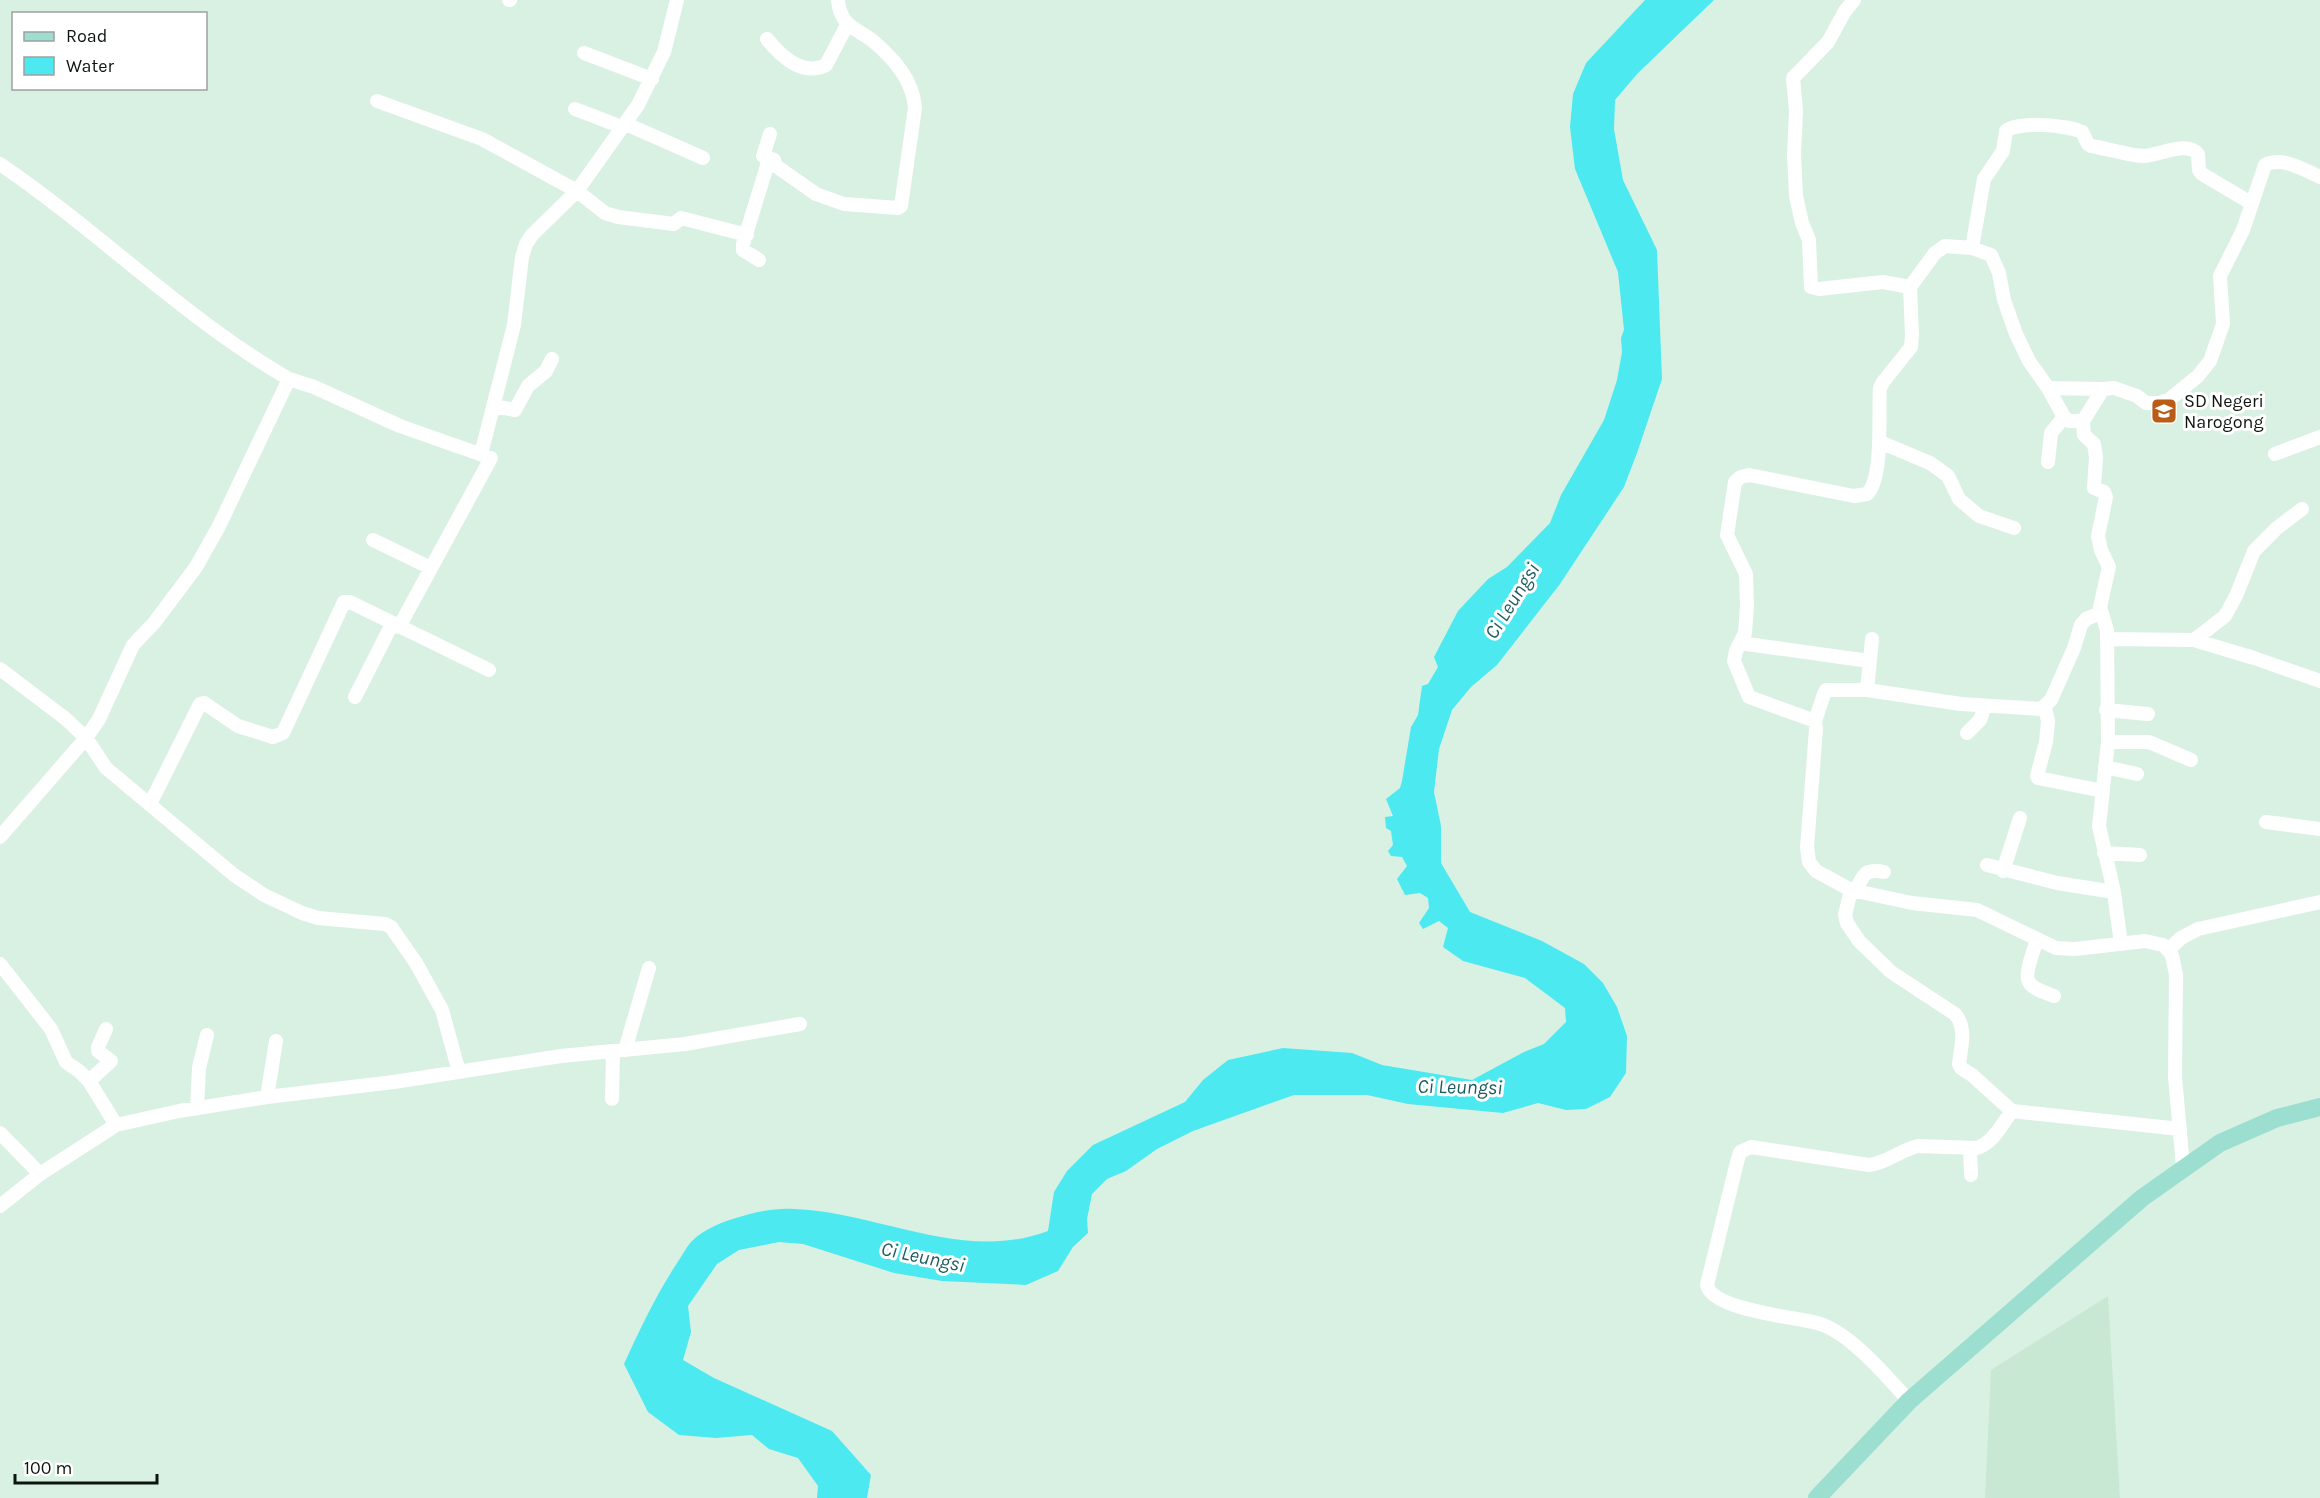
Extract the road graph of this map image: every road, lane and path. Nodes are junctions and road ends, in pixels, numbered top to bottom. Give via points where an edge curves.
1 (677, 0) edge
2 (838, 0) edge
3 (1854, 0) edge
4 (847, 25) junction
5 (767, 39) dead end
6 (584, 53) dead end
7 (652, 79) junction
8 (377, 101) dead end
9 (576, 109) dead end
10 (624, 126) junction
11 (770, 134) dead end
12 (703, 158) dead end
13 (769, 158) junction
14 (0, 164) edge
15 (2320, 177) edge
16 (577, 191) junction
17 (2251, 203) junction
18 (747, 235) junction
19 (1972, 248) junction
20 (759, 260) dead end
21 (1910, 287) junction
22 (552, 359) dead end
23 (290, 379) junction
24 (2048, 388) junction
25 (2103, 389) junction
26 (494, 406) junction
27 (2064, 417) junction
28 (2083, 421) junction
29 (2320, 437) edge
30 (1880, 442) junction
31 (481, 454) junction
32 (2275, 454) dead end
33 (2048, 462) dead end
34 (2302, 509) dead end
35 (2014, 528) dead end
36 (373, 540) dead end
37 (431, 568) junction
38 (2100, 613) junction
39 (395, 626) junction
40 (1872, 639) dead end
41 (2107, 639) junction
42 (2194, 640) junction
43 (1740, 643) junction
44 (1869, 661) junction
45 (0, 669) edge
46 (489, 670) dead end
47 (2320, 681) edge
48 (1867, 690) junction
49 (355, 697) dead end
50 (1985, 705) junction
51 (2045, 708) junction
52 (2106, 710) junction
53 (2148, 714) dead end
54 (1815, 721) junction
55 (1967, 733) dead end
56 (86, 738) junction
57 (2108, 742) junction
58 (2191, 760) dead end
59 (2106, 768) junction
60 (2137, 774) dead end
61 (2103, 791) junction
62 (150, 804) junction
63 (2020, 818) dead end
64 (2266, 822) dead end
65 (2320, 829) edge
66 (0, 837) edge
67 (2104, 853) junction
68 (2140, 855) dead end
69 (1987, 866) dead end
70 (2003, 871) junction
71 (1884, 872) dead end
72 (1853, 891) junction
73 (2114, 892) junction
74 (2320, 902) edge
75 (2037, 940) junction
76 (2121, 944) junction
77 (2168, 950) junction
78 (0, 964) edge
79 (650, 968) dead end
80 (2054, 996) dead end
81 (800, 1024) dead end
82 (106, 1029) dead end
83 (207, 1035) dead end
84 (276, 1041) dead end
85 (619, 1051) junction
86 (459, 1072) junction
87 (89, 1081) junction
88 (267, 1097) junction
89 (612, 1099) dead end
90 (2320, 1107) edge
91 (197, 1108) junction
92 (2012, 1111) junction
93 (116, 1125) junction
94 (2180, 1129) junction
95 (0, 1133) edge
96 (1971, 1148) junction
97 (2183, 1167) junction
98 (40, 1174) junction
99 (1971, 1175) dead end
100 (0, 1206) edge
101 (1909, 1401) junction
102 (1817, 1498) edge

1 - 7 street via 664,52
2 - 4 street
3 - 21 street via 1828,42 1793,78 1796,196 1810,246 1809,281 1811,287 1819,289 1883,282
4 - 5 street via 822,67 799,67
4 - 13 street via 878,46 904,75 914,93 913,128 901,206 844,204 816,194
6 - 7 street
7 - 10 street
8 - 16 street via 482,139
9 - 10 street
10 - 12 street
10 - 16 street
11 - 13 street via 763,156
13 - 18 street
14 - 23 street via 250,357
15 - 17 street via 2281,162 2269,162 2262,170
16 - 18 street via 612,216 674,224 681,218
16 - 26 street via 526,244 514,325
17 - 19 street via 2202,174 2194,149 2142,156 2091,146 2082,132 2072,128 2013,126 2006,131 2003,151 1984,179
17 - 25 street via 2243,230 2220,276 2223,315 2219,339 2199,376 2169,399 2154,404 2114,388
18 - 20 street via 743,249
19 - 21 street via 1939,248
19 - 24 street via 1986,252 1994,260 2016,334
21 - 30 street via 1911,347 1880,388
22 - 26 street via 546,371 528,386 515,410
23 - 31 street via 400,426
23 - 56 street via 196,567 133,645 99,719
24 - 25 street
24 - 27 street
25 - 28 street
26 - 31 street
27 - 28 street
27 - 33 street via 2051,433
28 - 38 street via 2084,435 2094,444 2094,488 2106,497 2098,536 2109,567
29 - 32 street
30 - 35 street via 1930,463 1948,476 1959,499 1979,516
30 - 43 street via 1872,488 1861,496 1749,475 1735,483 1727,536 1746,574 1746,628
31 - 37 street via 491,458
34 - 42 street via 2254,551 2225,616
36 - 37 street
37 - 39 street
38 - 41 street
38 - 51 street via 2081,625
39 - 46 street
39 - 49 street
39 - 62 street via 350,602 344,603 282,733 277,736 238,726 200,704
40 - 44 street
41 - 42 street
41 - 52 street
42 - 47 street
43 - 44 street
43 - 54 street via 1734,661 1749,697
44 - 48 street
45 - 56 street
48 - 50 street
48 - 54 street via 1826,690
50 - 51 street
50 - 55 street via 1980,720
51 - 61 street via 2046,742 2038,778
52 - 53 street
52 - 57 street
54 - 72 street via 1809,862 1816,871
56 - 62 street via 106,768
56 - 66 street
57 - 58 street via 2149,742
57 - 59 street
59 - 60 street
59 - 61 street
61 - 67 street via 2099,826
62 - 86 street via 234,875 283,905 318,918 391,927 442,1010
63 - 70 street
64 - 65 street
67 - 68 street
67 - 73 street
69 - 70 street
70 - 73 street
71 - 72 street via 1867,872
72 - 75 street via 1977,910
72 - 92 street via 1845,915 1859,941 1891,972 1955,1014 1963,1030 1961,1068
73 - 76 street
74 - 77 street via 2198,928
75 - 76 street via 2066,950
75 - 80 street via 2027,981
76 - 77 street via 2145,941
77 - 94 street via 2176,975 2175,1077
78 - 87 street via 51,1029 66,1062
79 - 85 street
81 - 85 street via 693,1043
82 - 87 street via 98,1051 111,1061
83 - 91 street via 199,1068
84 - 88 street
85 - 86 street
85 - 89 street
86 - 88 street
87 - 93 street
88 - 91 street
90 - 97 main road via 2249,1129
91 - 93 street
92 - 94 street
92 - 96 street via 1992,1140
93 - 98 street
94 - 97 street
95 - 98 street
96 - 99 street
96 - 101 street via 1918,1146 1869,1165 1751,1147 1740,1152 1737,1162 1708,1290 1722,1300 1833,1330 1881,1370
97 - 101 main road via 2142,1198
98 - 100 street
101 - 102 main road

